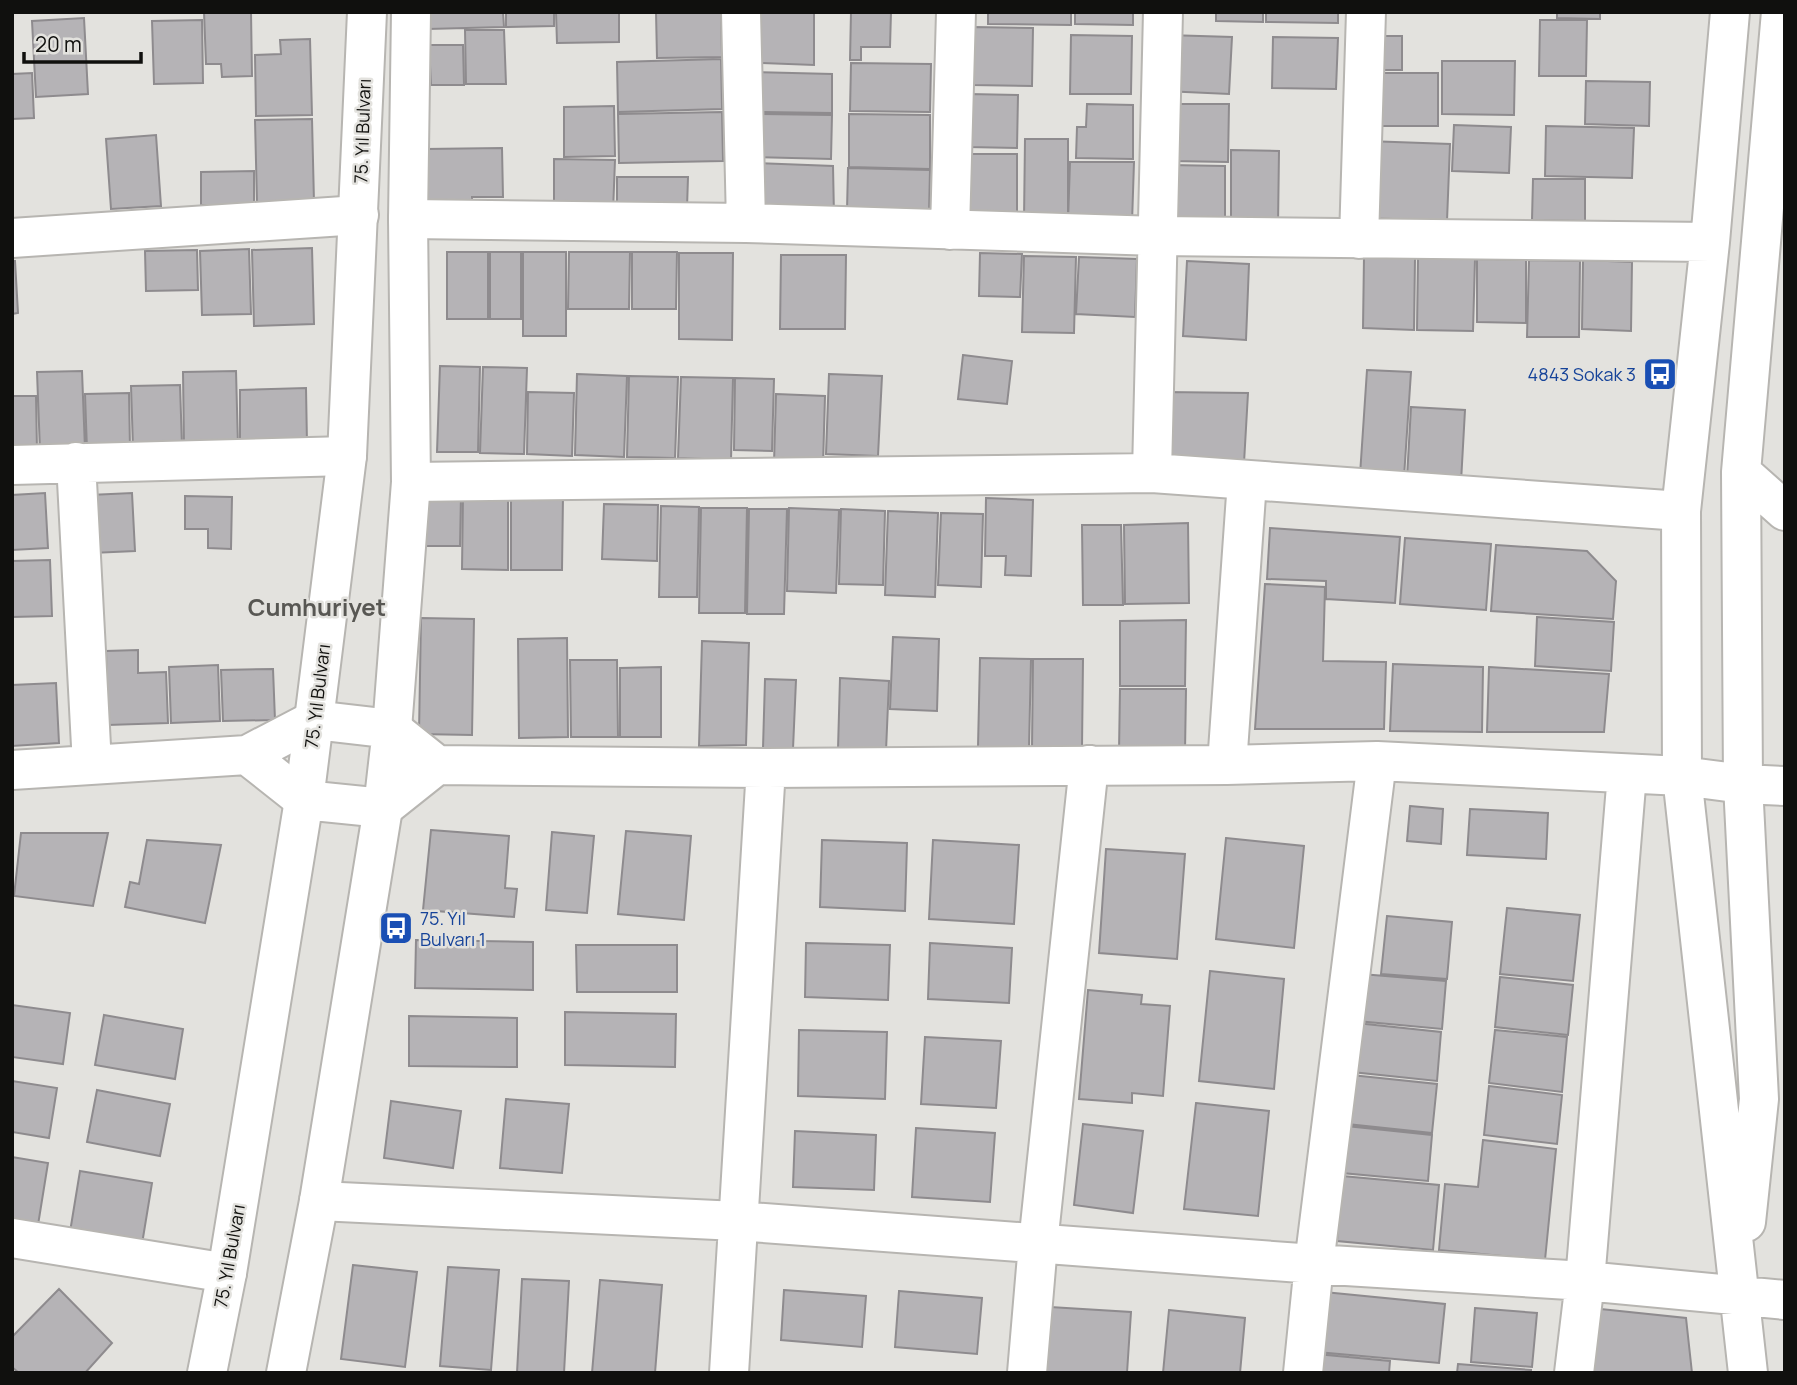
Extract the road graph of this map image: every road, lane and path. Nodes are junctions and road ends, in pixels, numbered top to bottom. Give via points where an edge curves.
1 (367, 12) edge
2 (411, 12) edge
3 (741, 12) edge
4 (956, 12) edge
5 (1163, 12) edge
6 (1366, 12) edge
7 (1730, 12) edge
8 (1781, 12) edge
9 (359, 215) junction
10 (408, 219) junction
11 (746, 223) junction
12 (950, 230) junction
13 (1158, 236) junction
14 (12, 238) edge
15 (1359, 239) junction
16 (1710, 242) junction
17 (347, 456) junction
18 (76, 462) junction
19 (12, 465) edge
20 (1741, 472) junction
21 (1152, 473) junction
22 (1247, 481) junction
23 (411, 482) junction
24 (1785, 510) edge
25 (1681, 511) junction
26 (314, 720) junction
27 (391, 729) junction
28 (247, 755) junction
29 (1377, 761) junction
30 (92, 765) junction
31 (437, 765) junction
32 (1089, 765) junction
33 (1227, 765) junction
34 (766, 768) junction
35 (12, 770) edge
36 (1628, 774) junction
37 (1682, 776) junction
38 (1743, 784) junction
39 (1785, 786) edge
40 (304, 800) junction
41 (383, 808) junction
42 (318, 1201) junction
43 (737, 1222) junction
44 (12, 1238) edge
45 (1038, 1244) junction
46 (1314, 1264) junction
47 (227, 1273) junction
48 (1585, 1281) junction
49 (1739, 1297) junction
50 (1785, 1300) edge
51 (207, 1373) edge
52 (286, 1373) edge
53 (729, 1373) edge
54 (1027, 1373) edge
55 (1303, 1373) edge
56 (1574, 1373) edge
57 (1748, 1373) edge

1 - 9 street, 75. Yıl Bulvarı
2 - 10 street
3 - 11 street
4 - 12 street
5 - 13 street
6 - 15 street
7 - 16 street
8 - 20 street
9 - 14 street
9 - 17 street, 75. Yıl Bulvarı
10 - 11 street
10 - 23 street
11 - 12 street
12 - 13 street
13 - 15 street
13 - 21 street
15 - 16 street
16 - 25 street
17 - 18 street
17 - 26 street, 75. Yıl Bulvarı
18 - 19 street
18 - 30 street
20 - 24 street
20 - 38 street
21 - 22 street
21 - 23 street
22 - 25 street
22 - 33 street
23 - 27 street
25 - 37 street
26 - 27 street
26 - 28 street
26 - 40 street, 75. Yıl Bulvarı
27 - 31 street
27 - 41 street
28 - 30 street
28 - 40 street
29 - 33 street
29 - 36 street
29 - 46 street
30 - 35 street
31 - 34 street
31 - 41 street
32 - 33 street
32 - 34 street
32 - 45 street
34 - 43 street
36 - 37 street
36 - 48 street
37 - 38 street
37 - 49 street
38 - 39 street
38 - 49 street via 1759,1099
40 - 41 street
40 - 47 street, 75. Yıl Bulvarı
41 - 42 street
42 - 43 street
42 - 52 street
43 - 45 street
43 - 53 street
44 - 47 street
45 - 46 street
45 - 54 street
46 - 48 street
46 - 55 street
47 - 51 street, 75. Yıl Bulvarı
48 - 49 street
48 - 56 street
49 - 50 street
49 - 57 street

